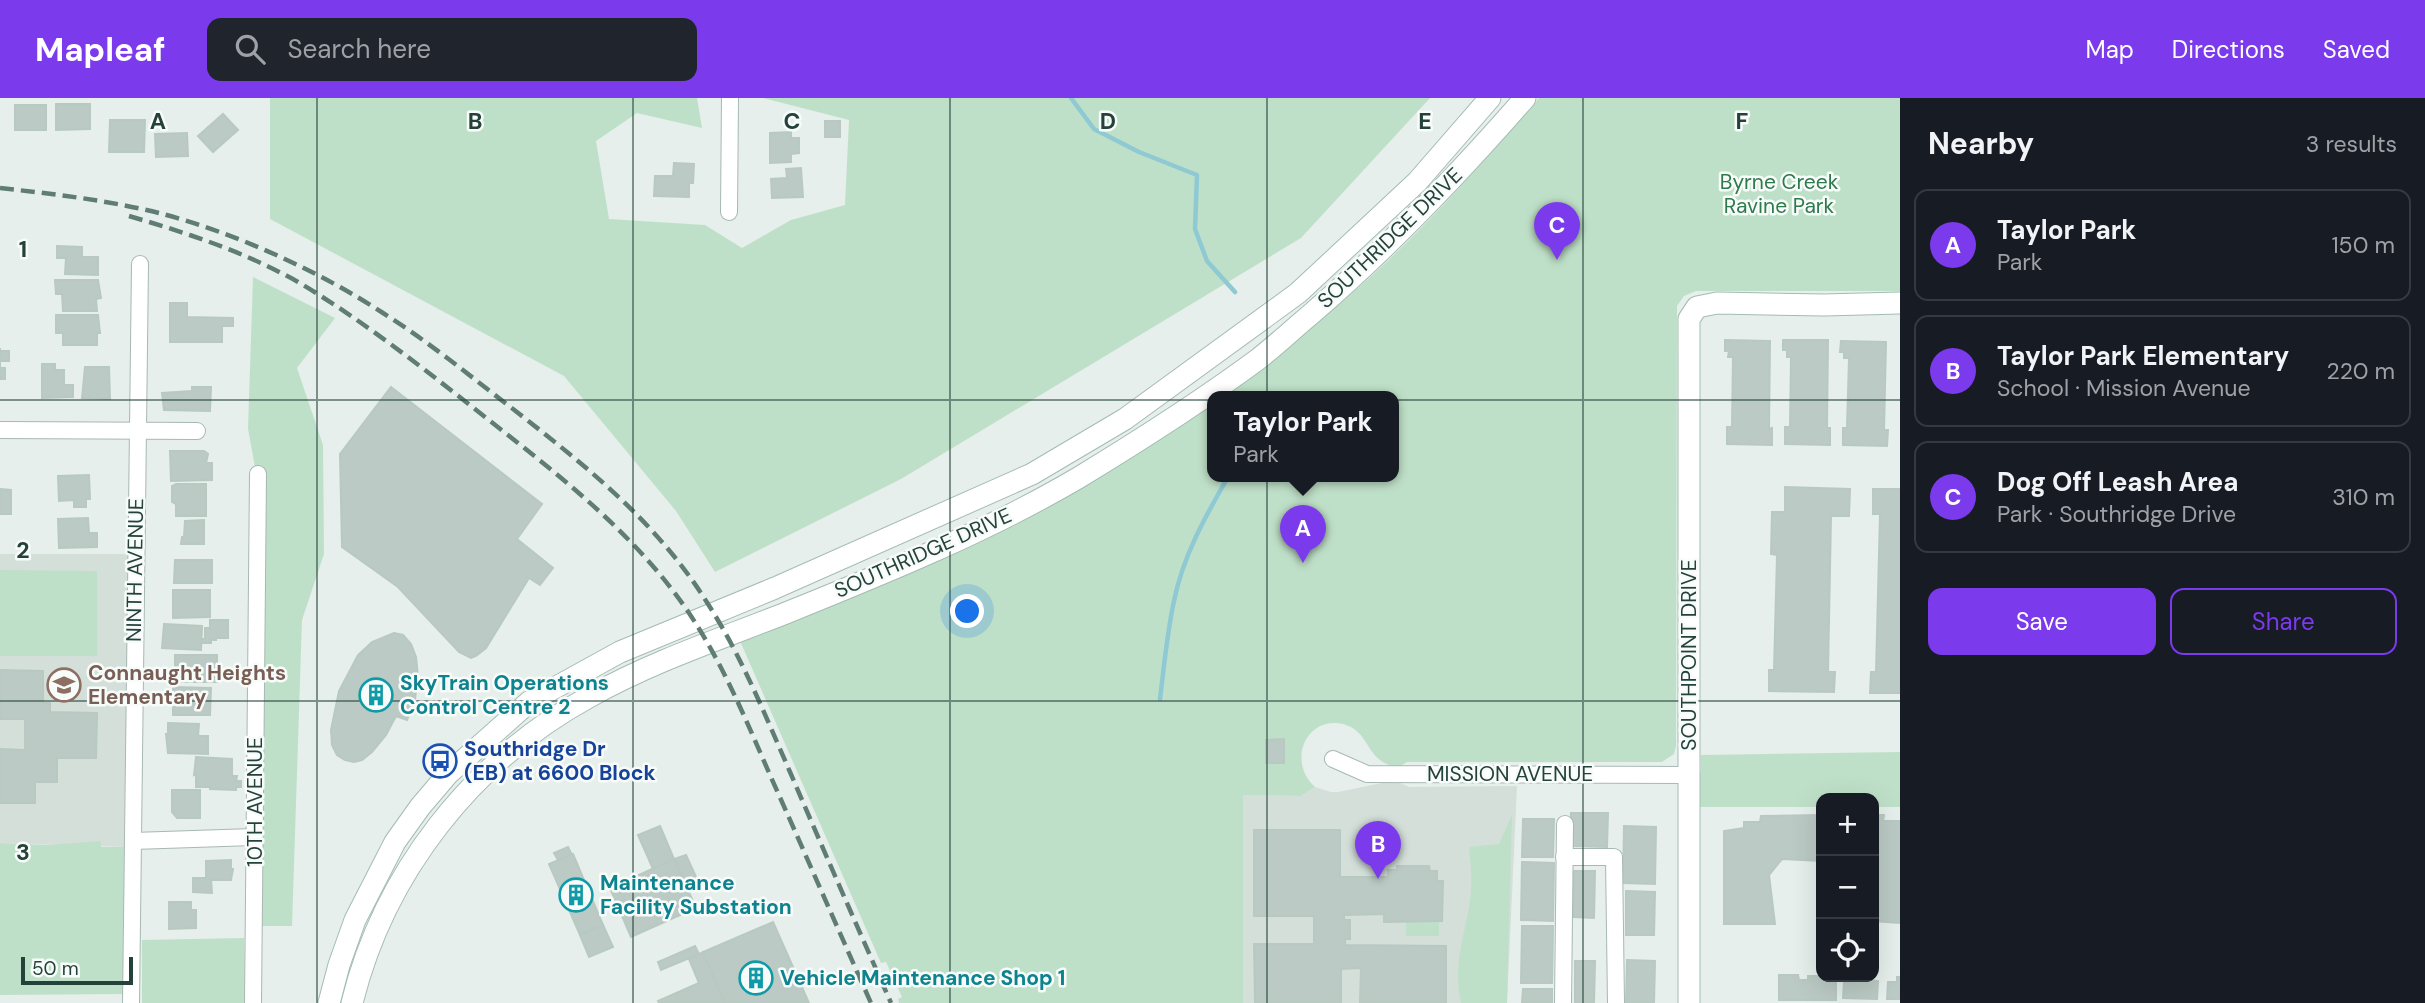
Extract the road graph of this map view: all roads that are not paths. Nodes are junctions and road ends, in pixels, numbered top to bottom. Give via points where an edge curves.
1 (730, 98) edge
2 (1490, 98) edge
3 (1525, 98) edge
4 (729, 212) dead end
5 (140, 264) dead end
6 (1900, 303) edge
7 (1213, 391) edge
8 (1207, 395) edge
9 (0, 430) edge
10 (137, 430) junction
11 (197, 431) dead end
12 (258, 474) dead end
13 (482, 742) junction
14 (1333, 759) dead end
15 (1689, 775) junction
16 (476, 780) junction
17 (1565, 824) dead end
18 (254, 838) junction
19 (133, 841) junction
20 (1564, 857) junction
21 (131, 1003) edge
22 (253, 1003) edge
23 (329, 1003) edge
24 (352, 1003) edge
25 (1563, 1003) edge
26 (1616, 1003) edge
27 (1689, 1003) edge

1 - 4 street
2 - 13 main road, SOUTHRIDGE DRIVE via 1417,181 1298,293 1125,419 1032,474 620,652 528,702
3 - 7 main road, SOUTHRIDGE DRIVE via 1418,217 1260,358
5 - 10 street, NINTH AVENUE
6 - 15 main road, SOUTHPOINT DRIVE via 1717,303 1694,309 1689,318
8 - 16 main road, SOUTHRIDGE DRIVE via 1155,431 1012,514 588,697 541,727
9 - 10 street
10 - 11 street
10 - 19 street, NINTH AVENUE
12 - 18 street, 10TH AVENUE
13 - 16 main road
13 - 23 main road, SOUTHRIDGE DRIVE via 448,774 395,842 355,920
14 - 15 street, MISSION AVENUE via 1367,774
15 - 27 main road, SOUTHPOINT DRIVE
16 - 24 main road, SOUTHRIDGE DRIVE via 409,867 372,942
17 - 20 street
18 - 19 street
18 - 22 street, 10TH AVENUE
19 - 21 street, NINTH AVENUE
20 - 25 street
20 - 26 street via 1614,857

